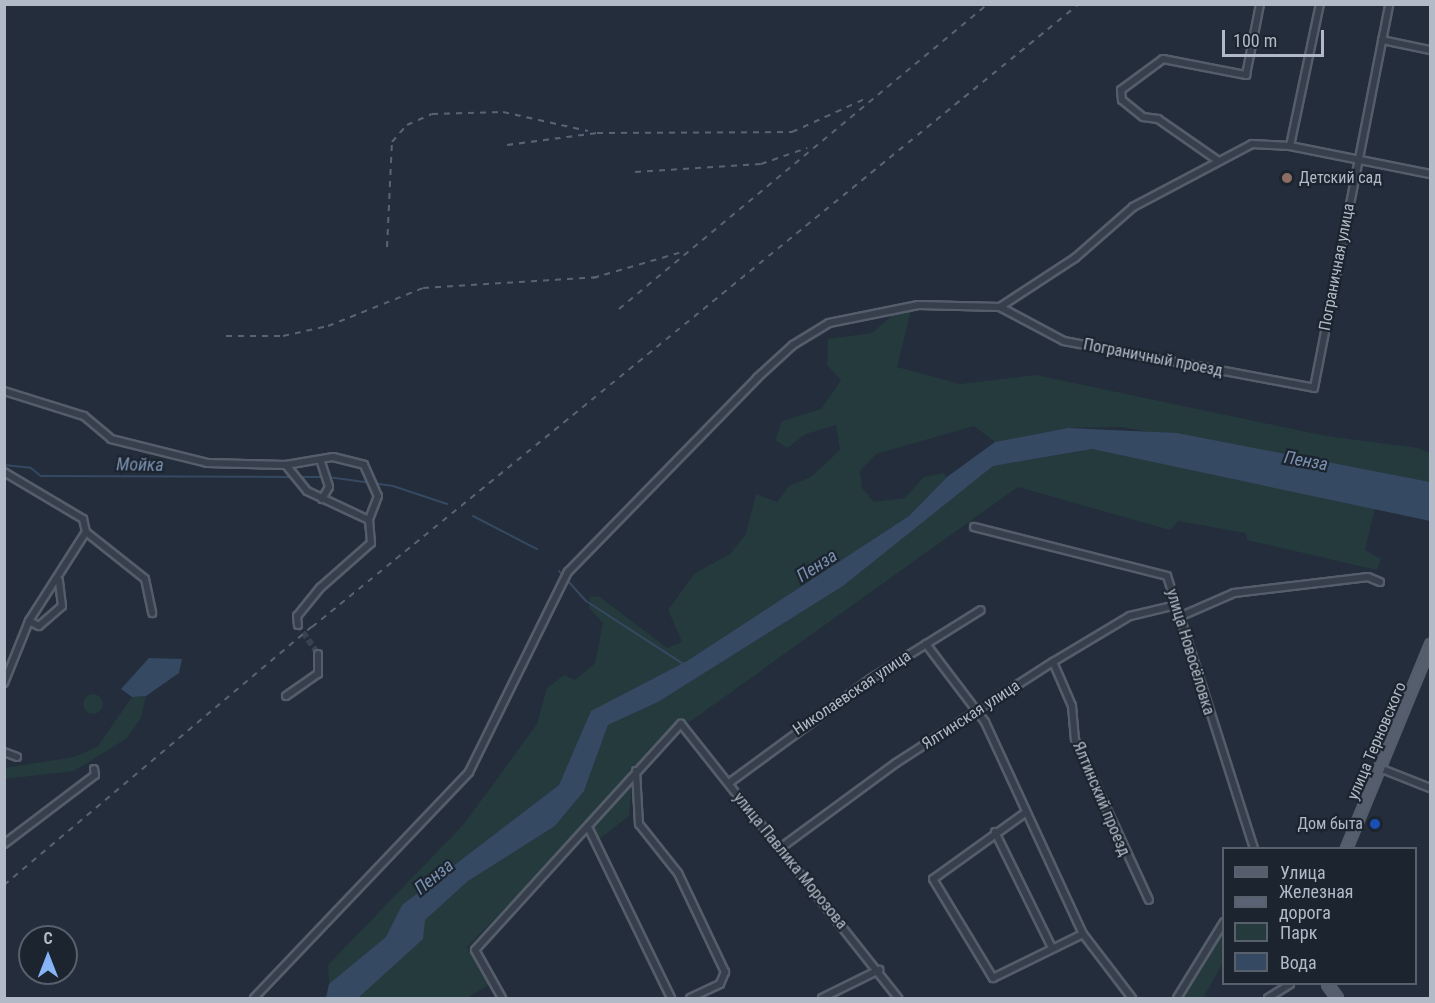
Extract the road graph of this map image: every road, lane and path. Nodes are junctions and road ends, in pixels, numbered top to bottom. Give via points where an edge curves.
1 (1260, 4) edge
2 (1320, 4) edge
3 (1389, 4) edge
4 (1382, 40) junction
5 (1431, 50) edge
6 (1290, 146) junction
7 (1357, 159) junction
8 (1217, 160) junction
9 (1431, 174) edge
10 (1000, 307) junction
11 (1314, 388) joint
12 (4, 391) edge
13 (321, 462) junction
14 (286, 465) junction
15 (4, 472) edge
16 (322, 499) junction
17 (369, 520) junction
18 (974, 527) dead end
19 (86, 532) junction
20 (60, 579) junction
21 (1380, 582) dead end
22 (1176, 605) junction
23 (981, 610) dead end
24 (152, 613) dead end
25 (1179, 617) junction
26 (29, 621) junction
27 (298, 625) dead end
28 (926, 644) junction
29 (1431, 644) edge
30 (318, 654) dead end
31 (1053, 662) junction
32 (4, 683) edge
33 (286, 696) dead end
34 (976, 711) junction
35 (4, 752) edge
36 (17, 757) dead end
37 (94, 769) dead end
38 (1382, 769) junction
39 (636, 771) junction
40 (729, 783) junction
41 (1431, 788) edge
42 (1025, 813) junction
43 (589, 829) junction
44 (994, 832) junction
45 (4, 844) edge
46 (1253, 847) edge
47 (1347, 847) edge
48 (779, 849) junction
49 (1149, 900) dead end
50 (1222, 924) edge
51 (1083, 934) junction
52 (1052, 948) junction
53 (879, 970) junction
54 (1289, 985) edge
55 (1328, 985) edge
56 (254, 999) edge
57 (502, 999) edge
58 (671, 999) edge
59 (690, 999) edge
60 (822, 999) edge
61 (898, 999) edge
62 (1132, 999) edge
63 (1177, 999) edge
64 (1268, 999) edge
65 (1337, 999) edge

1 - 8 street via 1246,75 1163,59 1121,90 1122,100
2 - 6 street
3 - 4 street, Пограничная улица
4 - 5 street
4 - 7 street, Пограничная улица
6 - 7 street
6 - 8 street via 1270,143
7 - 9 street
7 - 11 street, Пограничная улица
8 - 10 street via 1133,207 1074,258
10 - 11 street, Пограничный проезд via 1064,341
10 - 56 street via 918,305 868,312 829,323 793,345 561,580 469,772
12 - 14 street via 84,416 111,439 207,463
13 - 14 street
13 - 16 street via 330,487
13 - 17 street via 333,457 364,465 378,496
14 - 16 street via 301,485
15 - 19 street via 83,519
16 - 17 street
17 - 27 street via 371,543 320,588 297,616
18 - 22 street, улица Новосёловка via 1167,576
19 - 20 street
19 - 24 street via 146,579
20 - 26 street
20 - 26 street via 62,606 39,626
21 - 25 street via 1368,577 1234,593
22 - 25 street, улица Новосёловка
22 - 31 street, Ялтинская улица via 1130,616
23 - 28 street, Николаевская улица
25 - 46 street, улица Новосёловка
26 - 32 street
28 - 34 street
28 - 40 street, Николаевская улица via 774,746
29 - 38 main road, улица Терновского
30 - 33 street via 318,674
31 - 34 street, Ялтинская улица
31 - 49 street, Ялтинский проезд via 1072,706 1075,740
34 - 42 street
34 - 48 street, Ялтинская улица
35 - 36 street
37 - 45 street via 95,776
38 - 41 street
38 - 47 main road, улица Терновского
39 - 40 street, улица Павлика Морозова via 681,724
39 - 43 street
39 - 59 street via 639,824 678,873 724,972 720,984
40 - 48 street, улица Павлика Морозова
42 - 44 street
42 - 51 street
43 - 57 street via 475,950
43 - 58 street
44 - 52 street
44 - 52 street via 933,879 993,978
48 - 53 street, улица Павлика Морозова
50 - 63 street
51 - 52 street
51 - 62 street
53 - 60 street
53 - 61 street, улица Павлика Морозова
54 - 64 street
55 - 65 main road

